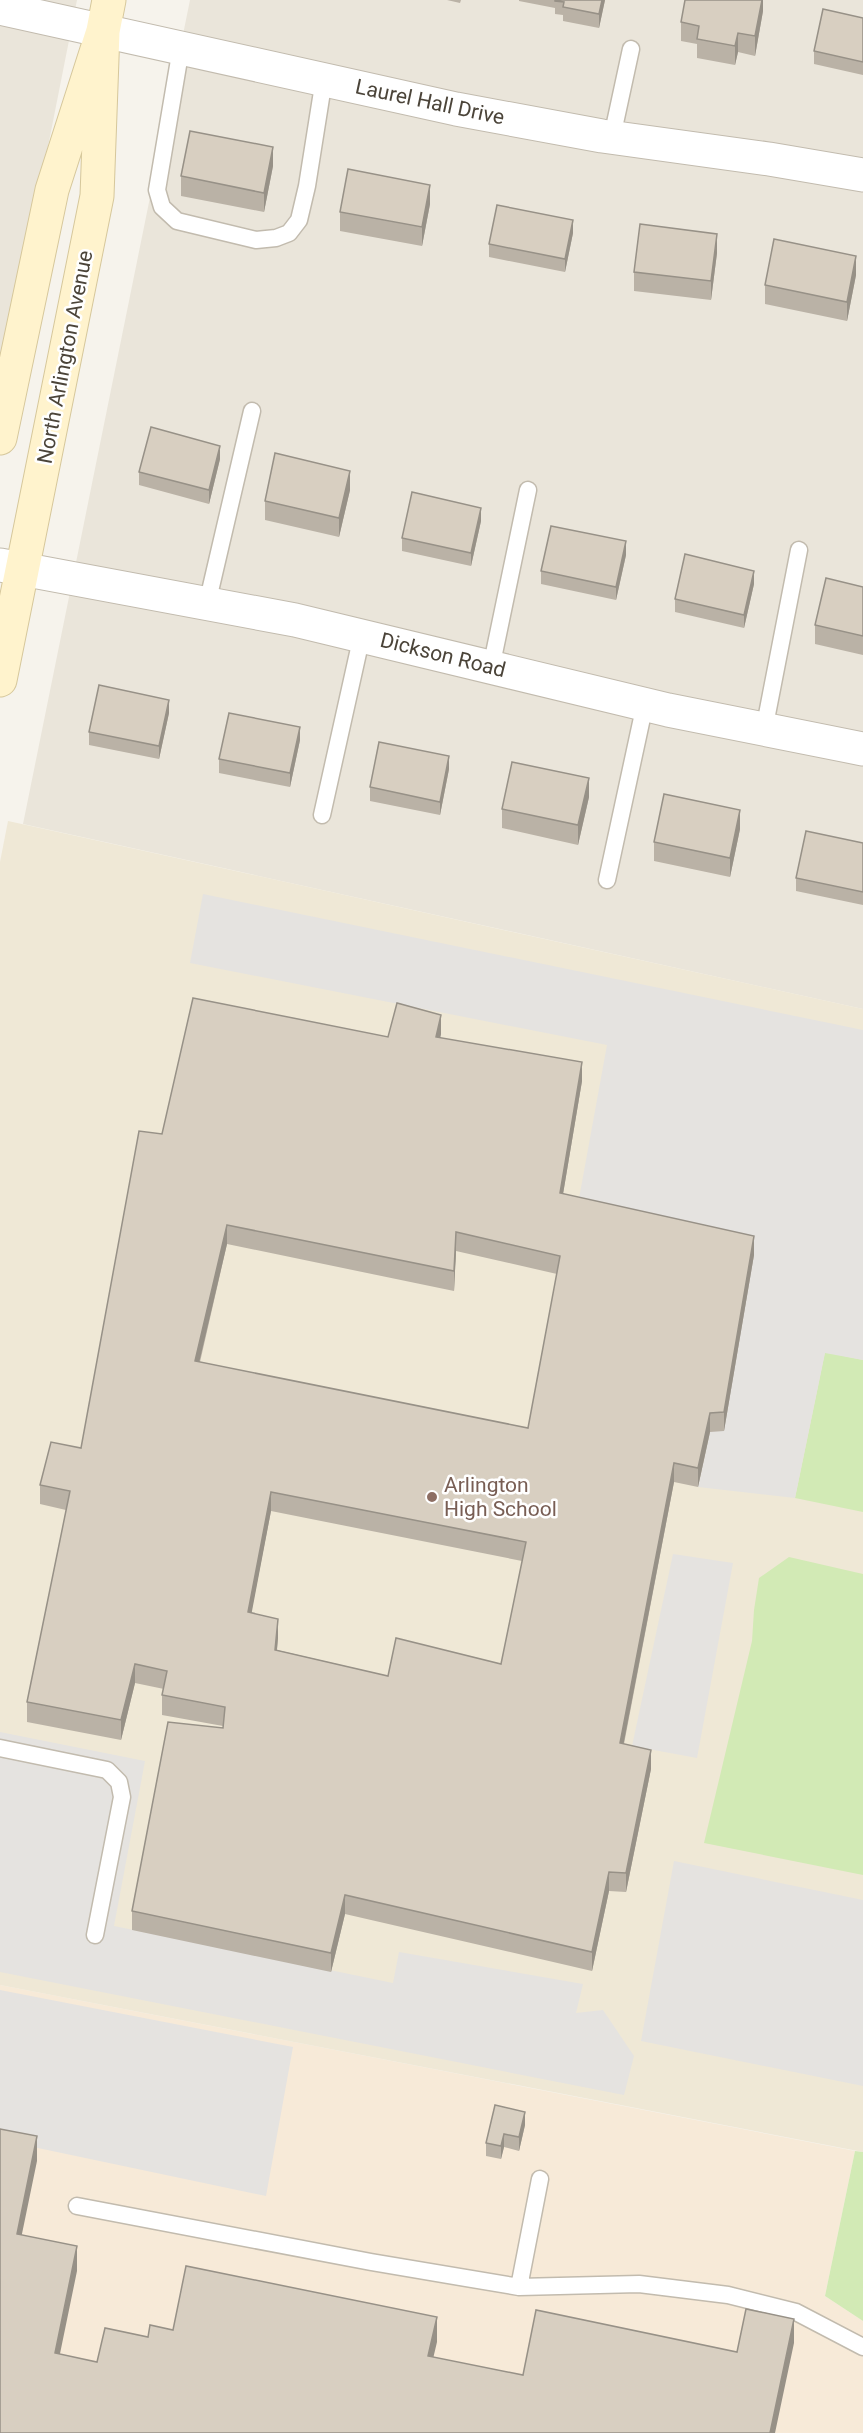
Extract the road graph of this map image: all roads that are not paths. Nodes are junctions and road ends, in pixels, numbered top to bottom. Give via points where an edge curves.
1 (0, 8) edge
2 (106, 15) edge
3 (181, 48) junction
4 (631, 49) dead end
5 (324, 79) junction
6 (612, 137) junction
7 (863, 175) edge
8 (252, 411) dead end
9 (0, 438) edge
10 (528, 490) dead end
11 (799, 550) dead end
12 (11, 567) edge
13 (207, 604) junction
14 (362, 635) junction
15 (491, 668) junction
16 (0, 680) edge
17 (645, 704) junction
18 (764, 730) junction
19 (863, 750) edge
20 (322, 815) dead end
21 (607, 880) dead end
22 (0, 1748) edge
23 (95, 1935) dead end
24 (540, 2179) dead end
25 (77, 2206) dead end
26 (519, 2287) junction
27 (863, 2347) edge

1 - 2 street, Laurel Hall Drive
2 - 3 street, Laurel Hall Drive
2 - 9 main road via 52,190
2 - 12 main road, North Arlington Avenue via 97,196
3 - 5 street, Laurel Hall Drive
3 - 5 lane via 157,190 162,207 177,221 202,229 256,240 289,232 299,220
4 - 6 lane
5 - 6 street, Laurel Hall Drive via 456,109
6 - 7 street, Laurel Hall Drive
8 - 13 lane
10 - 15 lane
11 - 18 lane
12 - 13 street, Dickson Road
12 - 16 main road, North Arlington Avenue
13 - 14 street, Dickson Road
14 - 15 street, Dickson Road
14 - 20 lane
15 - 17 street, Dickson Road
17 - 18 street, Dickson Road
17 - 21 lane
18 - 19 street, Dickson Road
22 - 23 lane via 107,1770 119,1782 122,1797
24 - 26 lane
25 - 26 lane
26 - 27 lane via 639,2283 728,2295 796,2312

